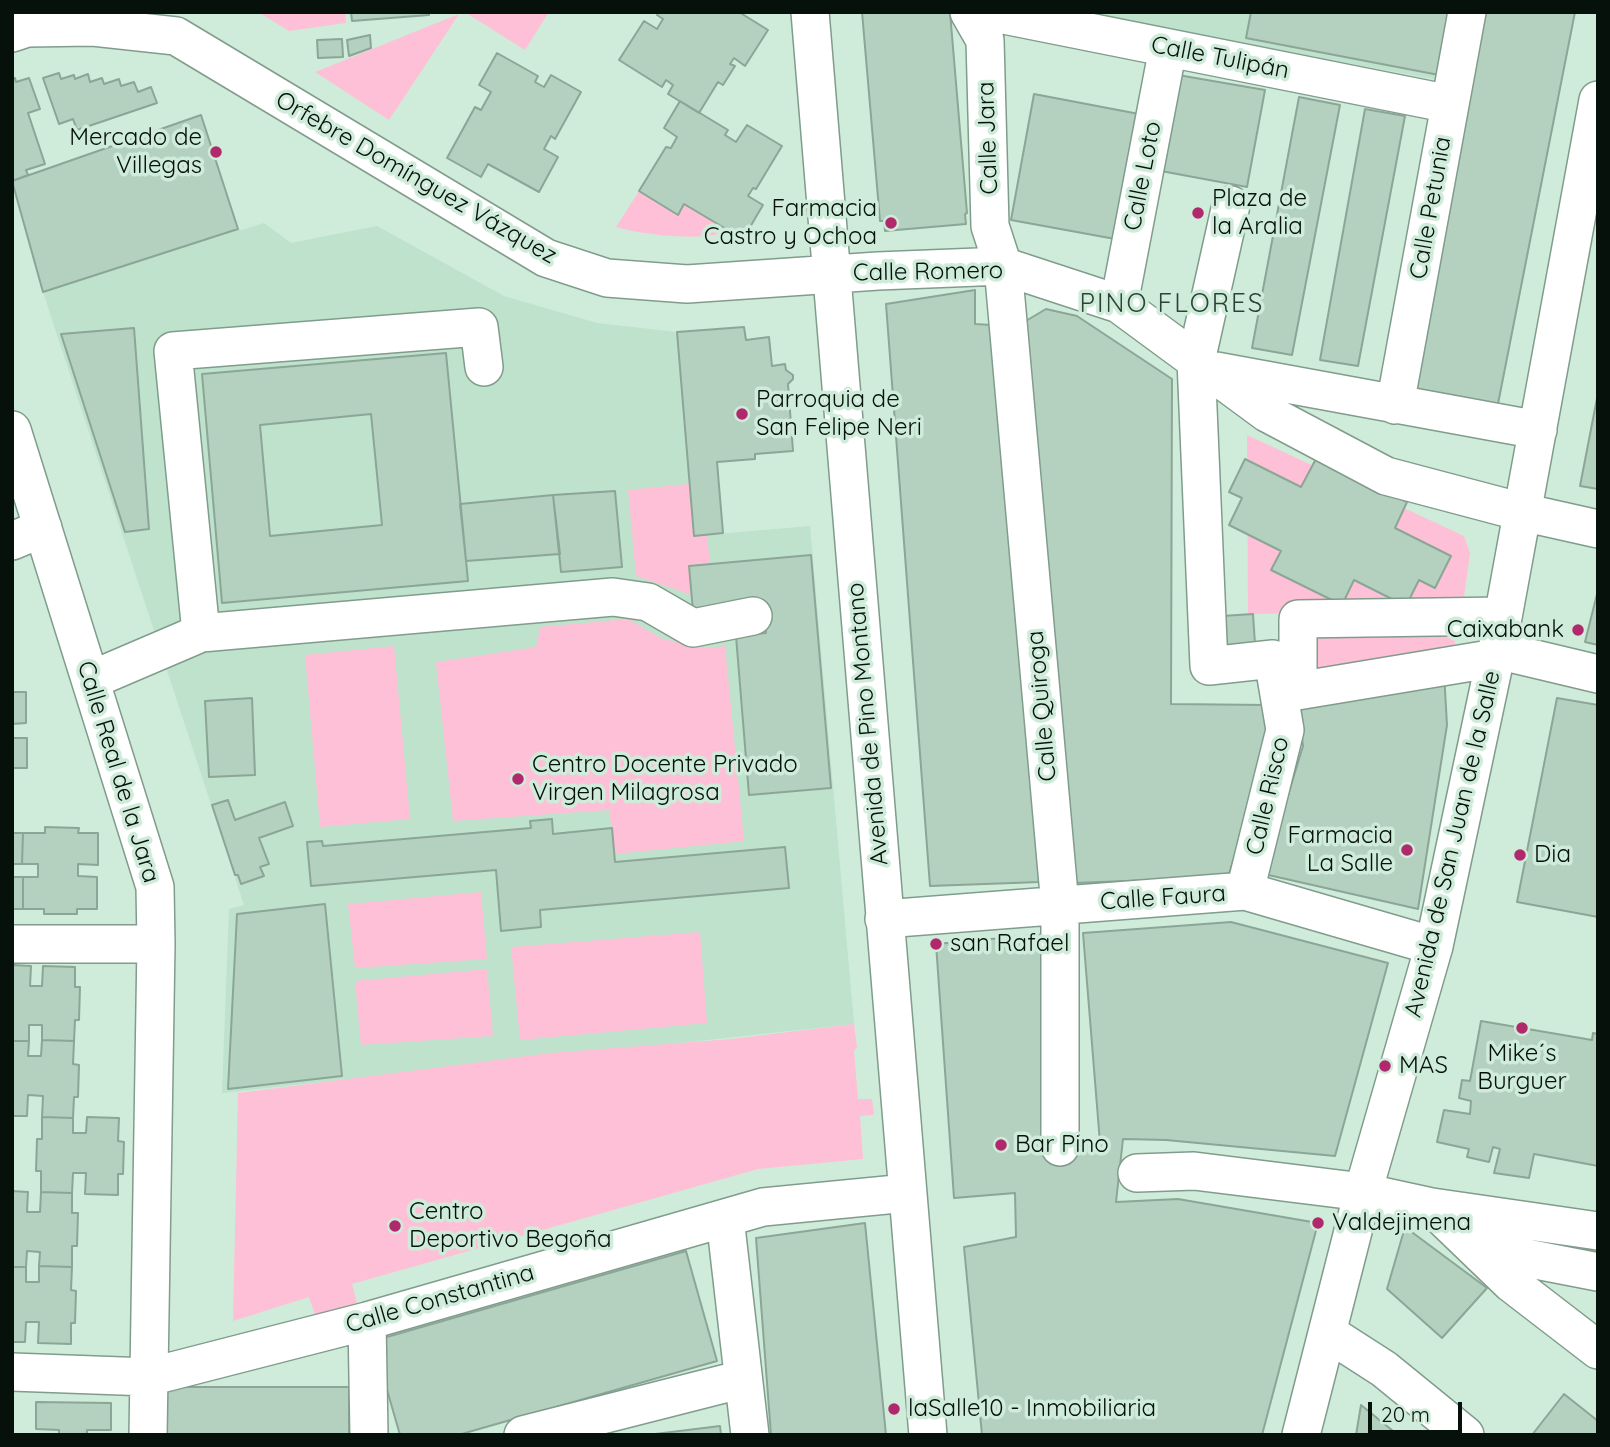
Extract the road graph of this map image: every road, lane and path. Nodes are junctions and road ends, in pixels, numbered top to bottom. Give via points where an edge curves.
1 (810, 12) edge
2 (1467, 12) edge
3 (981, 22) edge
4 (175, 24) edge
5 (12, 33) edge
6 (1168, 48) junction
7 (1598, 100) edge
8 (1450, 104) junction
9 (1231, 205) dead end
10 (1003, 266) junction
11 (833, 275) junction
12 (1119, 304) junction
13 (1201, 365) junction
14 (484, 367) dead end
15 (1395, 405) junction
16 (12, 429) edge
17 (1538, 430) junction
18 (1522, 512) junction
19 (1598, 530) edge
20 (27, 534) edge
21 (753, 616) dead end
22 (201, 633) junction
23 (1499, 642) junction
24 (1598, 674) edge
25 (91, 680) junction
26 (1283, 681) junction
27 (1245, 891) junction
28 (1060, 906) junction
29 (884, 919) junction
30 (12, 944) edge
31 (156, 944) junction
32 (1434, 946) junction
33 (1060, 1147) dead end
34 (1137, 1173) dead end
35 (1363, 1192) junction
36 (907, 1193) junction
37 (1432, 1207) junction
38 (725, 1218) junction
39 (1598, 1231) edge
40 (1598, 1272) edge
41 (367, 1321) junction
42 (1328, 1334) junction
43 (1598, 1350) edge
44 (12, 1372) edge
45 (149, 1377) junction
46 (743, 1379) junction
47 (593, 1425) edge
48 (148, 1435) edge
49 (369, 1435) edge
50 (523, 1435) edge
51 (750, 1435) edge
52 (928, 1435) edge
53 (1301, 1435) edge
54 (1465, 1435) edge

1 - 11 street, Avenida de Pino Montano
2 - 8 street, Calle Petunia
3 - 6 street, Calle Tulipán
3 - 10 street, Calle Jara via 990,226
4 - 5 street, Orfebre Domínguez Vázquez via 27,28
4 - 11 street, Orfebre Domínguez Vázquez via 546,258 607,278 687,284
6 - 8 street, Calle Tulipán
6 - 12 street, Calle Loto
7 - 17 street, Avenida de San Juan de la Salle
8 - 15 street, Calle Petunia
9 - 13 street
10 - 11 street, Calle Romero
10 - 12 street, Calle Romero
10 - 28 street, Calle Quiroga
11 - 29 street, Avenida de Pino Montano
12 - 13 street, Calle Romero
13 - 15 street, Calle Romero
13 - 18 street, Calle Romero via 1267,414 1386,477
13 - 26 street, Avenida de San Juan de la Salle via 1209,666
14 - 22 street via 480,327 173,352
15 - 17 street, Calle Romero
16 - 20 street, Calle Real de la Jara
17 - 18 street, Avenida de San Juan de la Salle
18 - 19 street, Calle Romero
18 - 23 street, Avenida de San Juan de la Salle
20 - 25 street, Calle Real de la Jara
21 - 22 street via 693,628 648,602 613,597
22 - 25 street
23 - 24 street
23 - 26 street, Avenida de San Juan de la Salle
23 - 26 street via 1298,619
23 - 32 street, Avenida de San Juan de la Salle
25 - 31 street, Calle Real de la Jara via 155,887
26 - 27 street, Calle Risco via 1285,730
27 - 28 street, Calle Faura
27 - 32 street, Calle Faura
28 - 29 street, Calle Faura
28 - 33 street, Calle Quiroga
29 - 36 street, Avenida de Pino Montano
30 - 31 street
31 - 45 street, Calle Real de la Jara
32 - 35 street, Avenida de San Juan de la Salle
34 - 35 street via 1194,1171
35 - 37 street
35 - 42 street, Avenida de San Juan de la Salle
36 - 38 street, Calle Constantina via 763,1207
36 - 52 street, Avenida de Pino Montano
37 - 39 street
37 - 40 street via 1525,1258
37 - 43 street via 1511,1283
38 - 41 street, Calle Constantina
38 - 46 street
41 - 45 street, Calle Constantina
41 - 49 street
42 - 53 street, Avenida de San Juan de la Salle
42 - 54 street via 1384,1369
44 - 45 street, Calle Constantina
45 - 48 street, Calle Real de la Jara
46 - 47 street
46 - 51 street
47 - 50 street

